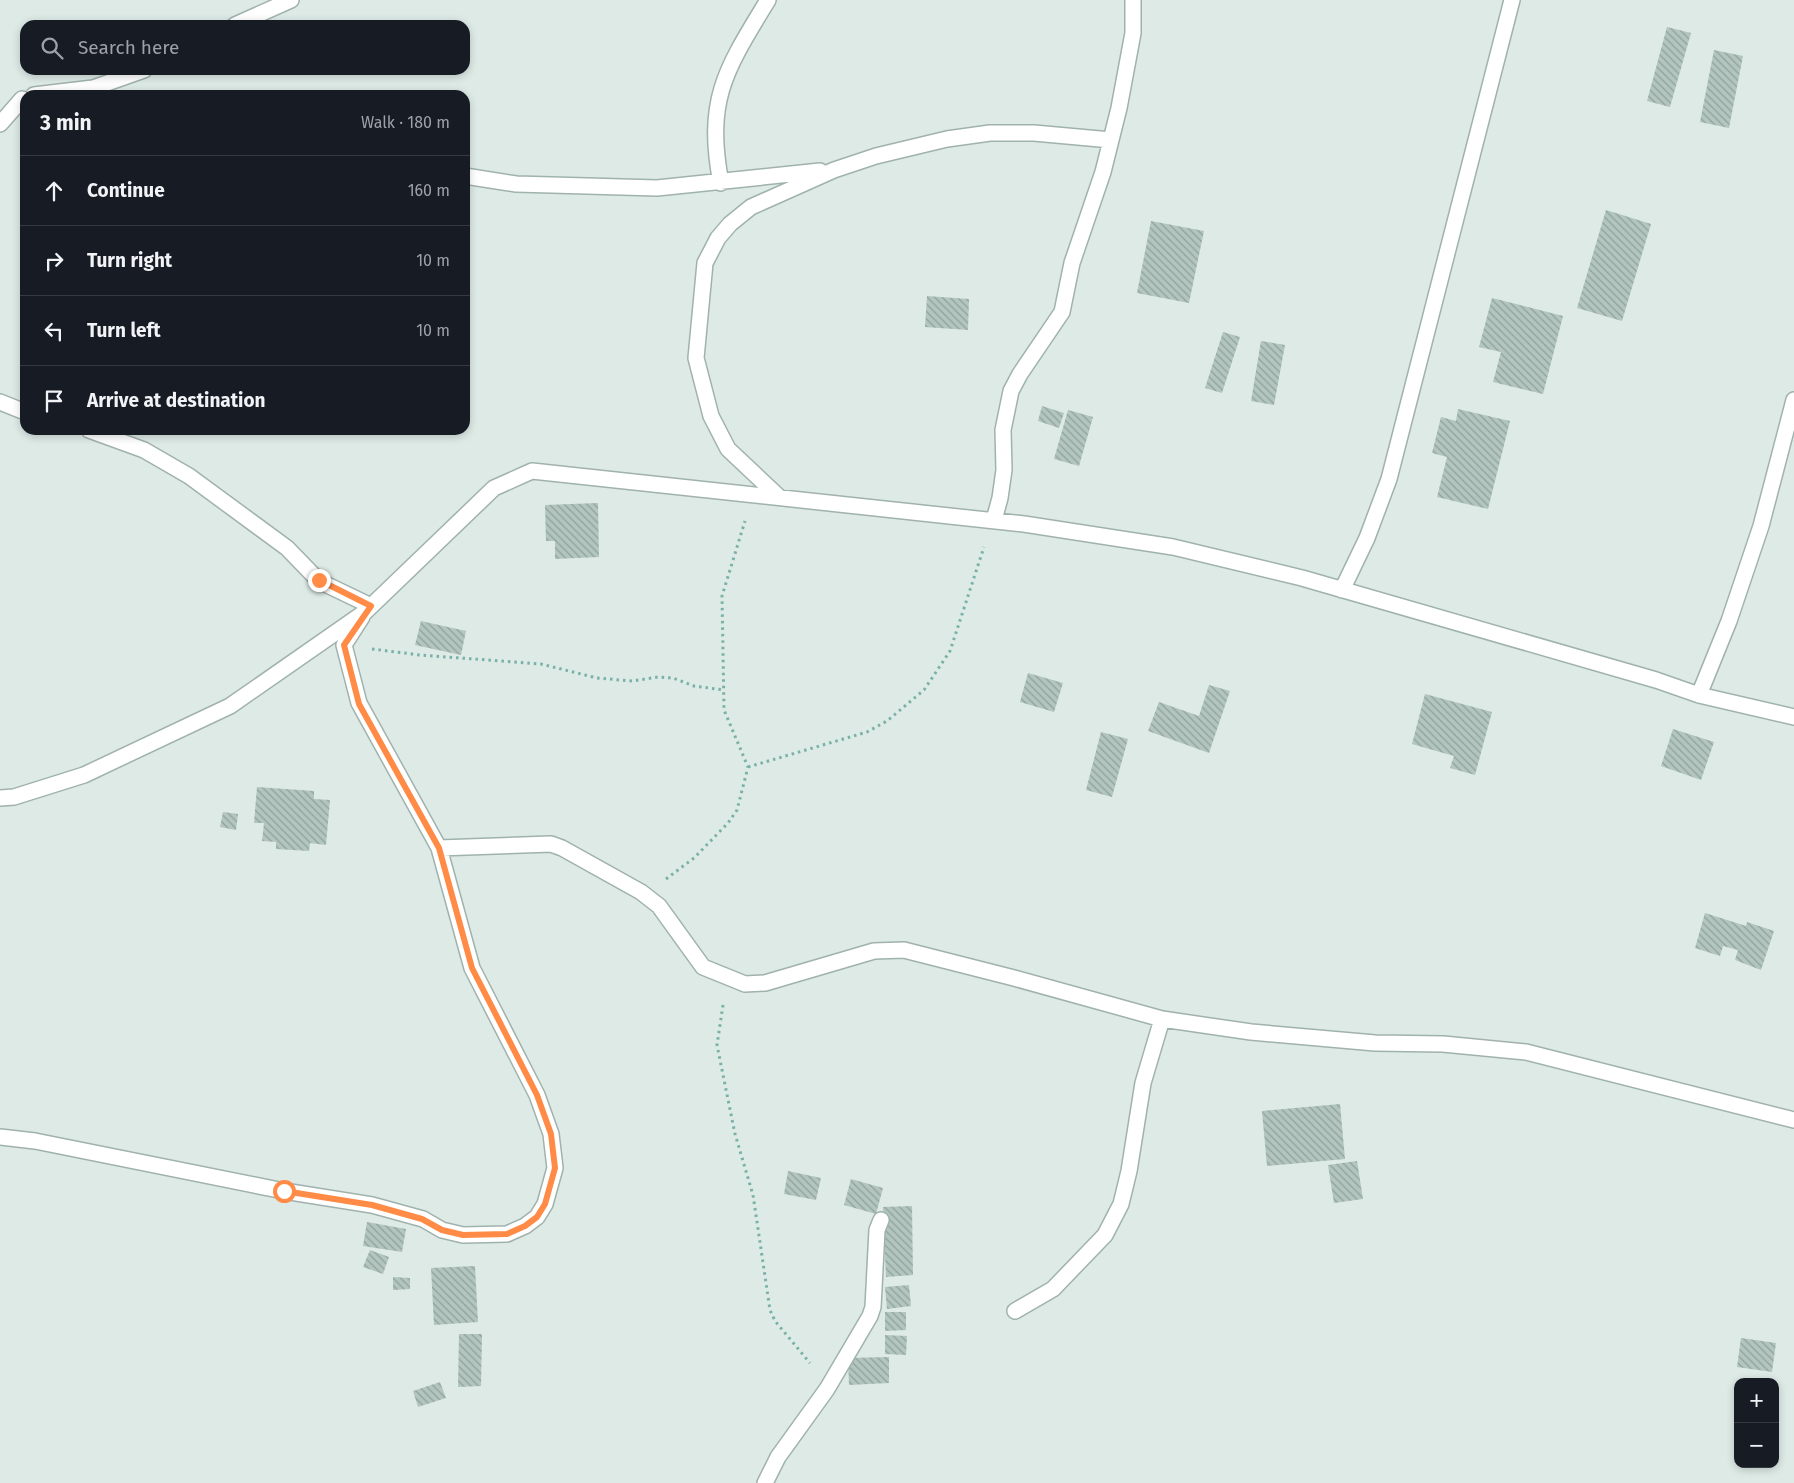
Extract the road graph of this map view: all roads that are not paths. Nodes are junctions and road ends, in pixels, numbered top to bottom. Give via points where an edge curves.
1 (291, 0) edge
2 (768, 0) edge
3 (1134, 0) edge
4 (1512, 0) edge
5 (246, 20) edge
6 (130, 75) edge
7 (76, 88) junction
8 (65, 90) edge
9 (85, 90) edge
10 (20, 99) edge
11 (0, 104) edge
12 (20, 104) edge
13 (0, 124) edge
14 (1111, 140) junction
15 (834, 170) junction
16 (470, 177) edge
17 (721, 182) junction
18 (1794, 400) edge
19 (0, 402) edge
20 (20, 410) edge
21 (103, 435) edge
22 (779, 497) junction
23 (994, 520) junction
24 (1342, 590) junction
25 (368, 609) junction
26 (1698, 694) junction
27 (1794, 717) edge
28 (0, 798) edge
29 (439, 848) junction
30 (1162, 1019) junction
31 (1794, 1120) edge
32 (0, 1137) edge
33 (881, 1220) dead end
34 (1015, 1311) dead end
35 (764, 1483) edge

1 - 5 street
2 - 17 street via 736,53 718,96 715,121
3 - 14 street via 1133,33
4 - 24 street via 1388,479 1367,538
6 - 7 street via 93,88
7 - 8 street
7 - 9 street
10 - 11 street
12 - 13 street
14 - 15 street via 1034,133 990,133 947,139
14 - 23 street via 1072,262 1062,312 1011,391 1003,430 1004,470
15 - 17 street
15 - 22 street via 751,207 718,238 705,263 696,358 711,416 728,449
16 - 17 street via 516,184 658,188
18 - 26 street via 1761,526 1729,621
19 - 20 street
21 - 25 street via 144,450 189,476 288,548 319,580
22 - 23 street
22 - 25 street via 532,471 494,488
23 - 24 street via 1173,547
24 - 26 street
25 - 28 street via 230,706 84,775 14,797
25 - 29 street via 344,645 359,704
26 - 27 street
29 - 30 street via 551,844 562,848 641,892 659,906 703,967 745,984 765,983 874,951 904,950
29 - 32 street via 472,968 537,1095 551,1134 555,1168 545,1204 537,1217 525,1226 507,1234 463,1235 372,1205
30 - 31 street via 1251,1032 1526,1052
30 - 34 street via 1144,1083 1121,1204 1105,1234 1053,1289
33 - 35 street via 877,1230 873,1307 828,1389 778,1457

